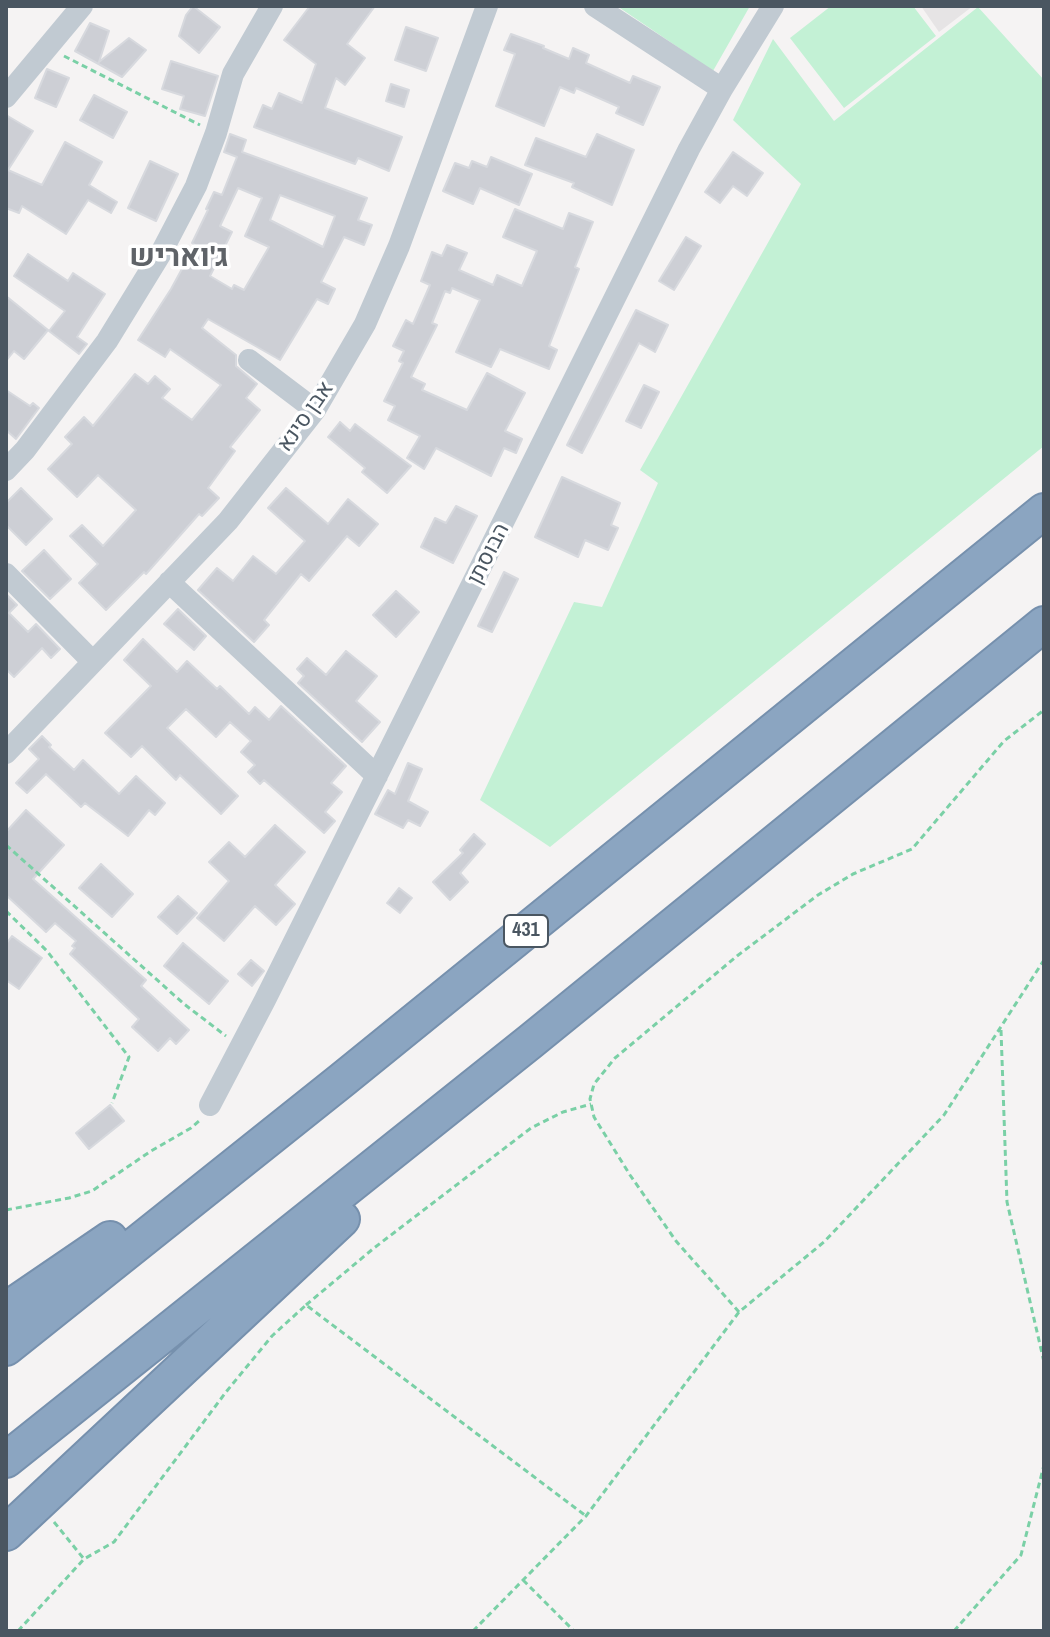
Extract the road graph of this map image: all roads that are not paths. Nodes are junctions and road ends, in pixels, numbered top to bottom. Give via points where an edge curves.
1 (82, 6) edge
2 (272, 6) edge
3 (487, 6) edge
4 (595, 6) edge
5 (773, 6) edge
6 (10, 83) edge
7 (722, 89) junction
8 (249, 360) dead end
9 (315, 410) junction
10 (6, 470) edge
11 (1044, 511) edge
12 (6, 574) edge
13 (169, 582) junction
14 (1044, 624) edge
15 (93, 662) junction
16 (6, 753) edge
17 (377, 776) junction
18 (547, 914) junction
19 (531, 1041) junction
20 (210, 1105) road end
21 (6, 1310) edge
22 (6, 1348) edge
23 (6, 1460) edge
24 (6, 1533) edge

1 - 6 street
2 - 10 street via 233,74 196,186 161,253 107,341
3 - 9 street, אבן סינא via 399,246 365,324
4 - 7 street
5 - 7 street, הבוסתן
7 - 17 street, הבוסתן
8 - 9 street
9 - 13 street, אבן סינא via 228,521
11 - 18 highway, 431
12 - 15 street
13 - 15 street, אבן סינא
13 - 17 street
14 - 19 highway
15 - 16 street, אבן סינא
17 - 20 street, הבוסתן
18 - 21 highway via 118,1233
18 - 22 highway, 431
19 - 23 highway
19 - 24 highway

